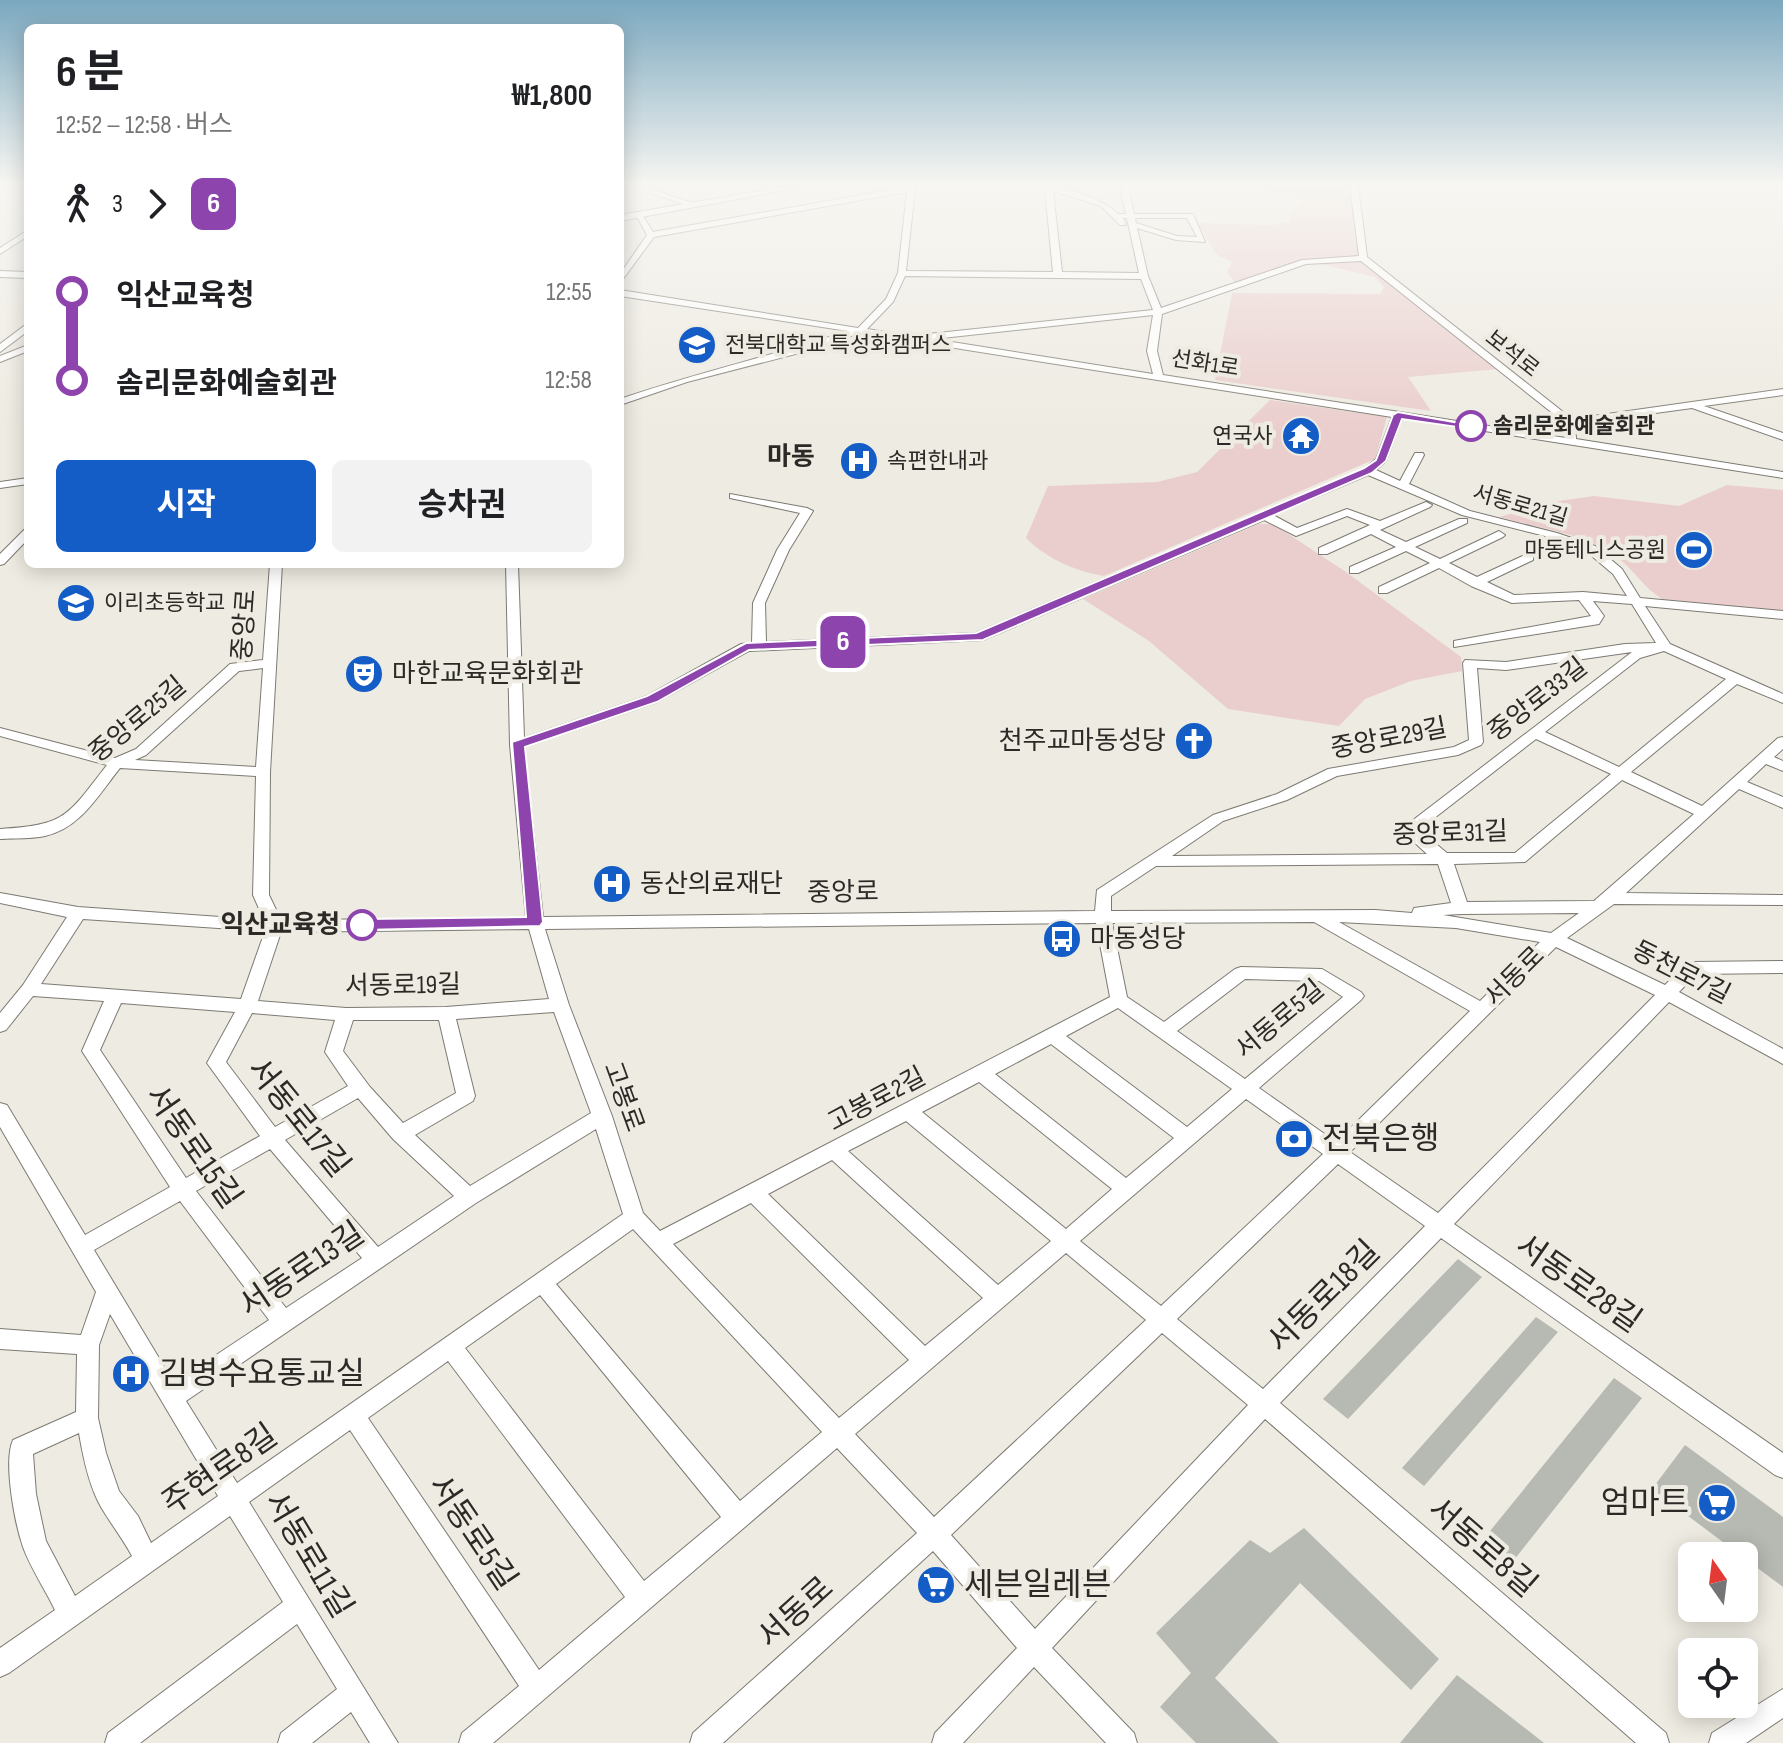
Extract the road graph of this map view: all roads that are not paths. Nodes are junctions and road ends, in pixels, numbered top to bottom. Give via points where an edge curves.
1 (903, 266) edge
2 (1056, 266) edge
3 (1142, 266) edge
4 (1292, 266) edge
5 (1374, 266) edge
6 (902, 273) junction
7 (0, 274) edge
8 (24, 275) edge
9 (1058, 276) junction
10 (1144, 276) junction
11 (624, 294) edge
12 (1158, 312) junction
13 (24, 329) edge
14 (861, 330) junction
15 (906, 339) junction
16 (0, 349) edge
17 (24, 350) edge
18 (0, 359) edge
19 (1159, 377) junction
20 (1783, 392) edge
21 (624, 401) edge
22 (1691, 405) junction
23 (1398, 415) junction
24 (1570, 422) junction
25 (1783, 437) edge
26 (1571, 441) junction
27 (1419, 455) dead end
28 (1368, 471) junction
29 (1783, 475) edge
30 (24, 482) edge
31 (0, 485) edge
32 (1402, 487) junction
33 (734, 496) dead end
34 (1426, 505) dead end
35 (1264, 515) junction
36 (1463, 521) dead end
37 (1377, 528) junction
38 (1499, 535) dead end
39 (24, 536) edge
40 (1406, 548) junction
41 (1323, 551) dead end
42 (1529, 557) dead end
43 (0, 561) edge
44 (1439, 565) junction
45 (276, 568) edge
46 (512, 568) edge
47 (1354, 570) dead end
48 (1475, 583) junction
49 (1383, 590) dead end
50 (1583, 596) junction
51 (1635, 599) junction
52 (1783, 615) edge
53 (1459, 644) dead end
54 (759, 645) junction
55 (1665, 647) junction
56 (269, 663) junction
57 (1734, 679) junction
58 (1783, 699) edge
59 (0, 732) edge
60 (1536, 733) junction
61 (1783, 741) edge
62 (517, 745) junction
63 (1774, 762) edge
64 (116, 763) junction
65 (263, 772) junction
66 (1621, 773) junction
67 (1738, 783) junction
68 (1783, 803) edge
69 (1705, 813) junction
70 (0, 834) edge
71 (1445, 860) junction
72 (1153, 861) junction
73 (0, 898) edge
74 (1783, 900) edge
75 (1604, 903) junction
76 (1461, 908) junction
77 (78, 913) junction
78 (1316, 916) junction
79 (1375, 916) junction
80 (1103, 917) junction
81 (535, 922) junction
82 (275, 926) junction
83 (1554, 939) junction
84 (1782, 969) edge
85 (29, 989) junction
86 (1666, 993) junction
87 (114, 998) junction
88 (1119, 1000) junction
89 (560, 1005) junction
90 (247, 1006) junction
91 (1482, 1010) junction
92 (446, 1013) junction
93 (346, 1014) junction
94 (0, 1025) edge
95 (1163, 1032) junction
96 (1053, 1036) junction
97 (1783, 1057) edge
98 (982, 1074) junction
99 (358, 1089) junction
100 (1244, 1090) junction
101 (0, 1110) edge
102 (909, 1112) junction
103 (602, 1116) junction
104 (400, 1134) junction
105 (1188, 1138) junction
106 (273, 1139) junction
107 (835, 1151) junction
108 (1336, 1154) junction
109 (182, 1188) junction
110 (1126, 1189) junction
111 (753, 1192) junction
112 (469, 1197) junction
113 (634, 1217) junction
114 (1439, 1225) junction
115 (658, 1242) junction
116 (1065, 1242) junction
117 (80, 1248) junction
118 (376, 1259) junction
119 (542, 1282) junction
120 (107, 1292) junction
121 (998, 1298) junction
122 (283, 1321) junction
123 (1160, 1321) junction
124 (0, 1339) edge
125 (88, 1345) junction
126 (451, 1347) junction
127 (924, 1360) junction
128 (171, 1398) junction
129 (1264, 1404) junction
130 (353, 1415) junction
131 (87, 1418) junction
132 (838, 1433) junction
133 (1783, 1467) edge
134 (234, 1499) junction
135 (738, 1518) junction
136 (934, 1534) junction
137 (147, 1561) junction
138 (642, 1599) junction
139 (298, 1607) junction
140 (71, 1614) junction
141 (1036, 1650) junction
142 (0, 1664) edge
143 (536, 1689) junction
144 (353, 1693) junction
145 (1783, 1702) edge
146 (118, 1743) edge
147 (291, 1743) edge
148 (385, 1743) edge
149 (472, 1743) edge
150 (703, 1743) edge
151 (945, 1743) edge
152 (1124, 1743) edge
153 (1656, 1743) edge
154 (1722, 1743) edge

1 - 6 street
2 - 9 street
3 - 10 street
4 - 12 street
5 - 24 street, 보석로
6 - 9 street
6 - 14 street via 890,300
7 - 8 main road
9 - 10 street
10 - 12 street
11 - 14 street, 선화1로
12 - 15 street
12 - 19 street via 1152,351
13 - 16 street
14 - 15 street, 선화1로
14 - 21 street
15 - 19 street, 선화1로
17 - 18 street
19 - 23 street, 선화1로
20 - 22 street
22 - 24 street
22 - 25 street
23 - 26 street, 선화1로
23 - 28 street via 1381,461
24 - 26 street
26 - 29 street, 선화1로
27 - 32 street
28 - 32 street, 서동로21길
28 - 35 street
30 - 31 street
32 - 51 street, 서동로21길 via 1466,513 1591,549 1618,572
33 - 54 street via 807,511 765,586 759,603
34 - 37 street
35 - 37 street via 1296,532 1347,512
35 - 54 street via 978,637
36 - 40 street
37 - 40 street
37 - 41 street
38 - 44 street
39 - 43 street
40 - 44 street
40 - 47 street
42 - 48 street
44 - 48 street
44 - 49 street
45 - 56 street, 중앙로
46 - 62 street, 고봉로
48 - 50 street via 1516,599
50 - 51 street
50 - 53 street via 1598,616 1594,621
51 - 52 street
51 - 55 street, 서동로21길
54 - 62 street via 746,647 652,699
55 - 57 street, 중앙로29길
55 - 60 street, 중앙로33길 via 1635,655
55 - 72 street, 중앙로29길 via 1506,666 1470,663 1476,742 1458,751 1333,772 1282,797 1218,818
56 - 64 street, 중앙로25길 via 235,667 141,752
56 - 65 street, 중앙로
57 - 58 street, 중앙로29길
57 - 66 street, 중앙로31길
59 - 64 street
60 - 66 street
60 - 71 street, 중앙로33길 via 1409,830
61 - 63 street, 서동로
62 - 81 street, 고봉로
63 - 67 street, 서동로
64 - 65 street
64 - 70 street, 중앙로25길 via 64,822 44,831
65 - 82 street, 중앙로 via 261,895
66 - 69 street
66 - 71 street, 중앙로31길 via 1519,858
67 - 68 street
67 - 69 street, 서동로
69 - 75 street, 서동로
71 - 72 street, 중앙로31길
71 - 76 street
72 - 80 street, 중앙로29길 via 1103,894
73 - 77 street, 중앙로
74 - 75 street
75 - 76 street
75 - 83 street, 서동로
76 - 79 street
77 - 82 street, 중앙로
77 - 85 street
78 - 79 street, 중앙로
78 - 80 street, 중앙로
78 - 91 street, 중앙로
79 - 83 street, 중앙로 via 1456,922
80 - 81 street, 중앙로
80 - 88 street
81 - 82 street, 중앙로
81 - 89 street, 고봉로
82 - 90 street
83 - 86 street, 동천로7길
83 - 91 street, 서동로
84 - 86 street, 서동로18길 via 1692,968
85 - 87 street, 서동로19길
85 - 94 street
86 - 97 street, 동천로7길
86 - 114 street, 서동로18길
87 - 90 street, 서동로19길
87 - 109 street, 서동로15길 via 91,1051
88 - 95 street
88 - 96 street, 고봉로2길
89 - 92 street, 서동로19길
89 - 103 street, 고봉로
90 - 93 street, 서동로19길
90 - 106 street, 서동로17길 via 216,1063
91 - 108 street, 서동로
92 - 93 street, 서동로19길
92 - 104 street via 466,1096
93 - 99 street via 334,1052
95 - 100 street
95 - 100 street, 서동로5길 via 1241,973 1322,975 1355,996
96 - 98 street, 고봉로2길
96 - 105 street
98 - 102 street, 고봉로2길
98 - 110 street
99 - 104 street
99 - 106 street
100 - 105 street, 서동로5길
100 - 108 street
101 - 117 street, 서동로11길
102 - 107 street, 고봉로2길
102 - 116 street
103 - 112 street, 서동로13길
103 - 113 street, 고봉로
104 - 112 street
105 - 110 street, 서동로5길
106 - 109 street
106 - 118 street, 서동로17길
107 - 111 street, 고봉로2길
107 - 121 street
108 - 114 street, 서동로28길
108 - 123 street, 서동로
109 - 117 street
109 - 122 street, 서동로15길
110 - 116 street, 서동로5길
111 - 115 street, 고봉로2길
111 - 127 street
112 - 118 street, 서동로13길
113 - 115 street, 고봉로
113 - 119 street, 주현로8길
114 - 129 street, 서동로18길
114 - 133 street, 서동로28길
115 - 132 street, 고봉로
116 - 121 street, 서동로5길
116 - 123 street
117 - 120 street, 서동로11길
118 - 122 street, 서동로13길
119 - 126 street, 주현로8길
119 - 135 street
120 - 125 street
120 - 128 street, 서동로11길
121 - 127 street, 서동로5길
122 - 128 street, 서동로13길
123 - 129 street, 서동로8길
123 - 136 street, 서동로
124 - 125 street
125 - 131 street
126 - 130 street, 주현로8길
126 - 138 street
127 - 132 street, 서동로5길
128 - 134 street, 서동로11길
129 - 141 street, 서동로18길
129 - 153 street, 서동로8길
130 - 134 street, 주현로8길
130 - 143 street, 서동로5길
131 - 137 street via 109,1498
131 - 140 street via 21,1448 34,1544
132 - 135 street, 서동로5길
132 - 136 street, 고봉로
134 - 137 street, 주현로8길
134 - 139 street, 서동로11길
135 - 138 street, 서동로5길
136 - 141 street
136 - 150 street, 서동로
137 - 140 street, 주현로8길
138 - 143 street, 서동로5길
139 - 144 street, 서동로11길
139 - 146 street
140 - 142 street, 주현로8길
141 - 151 street, 서동로18길
141 - 152 street
143 - 149 street, 서동로5길
144 - 147 street
144 - 148 street, 서동로11길
145 - 154 street

